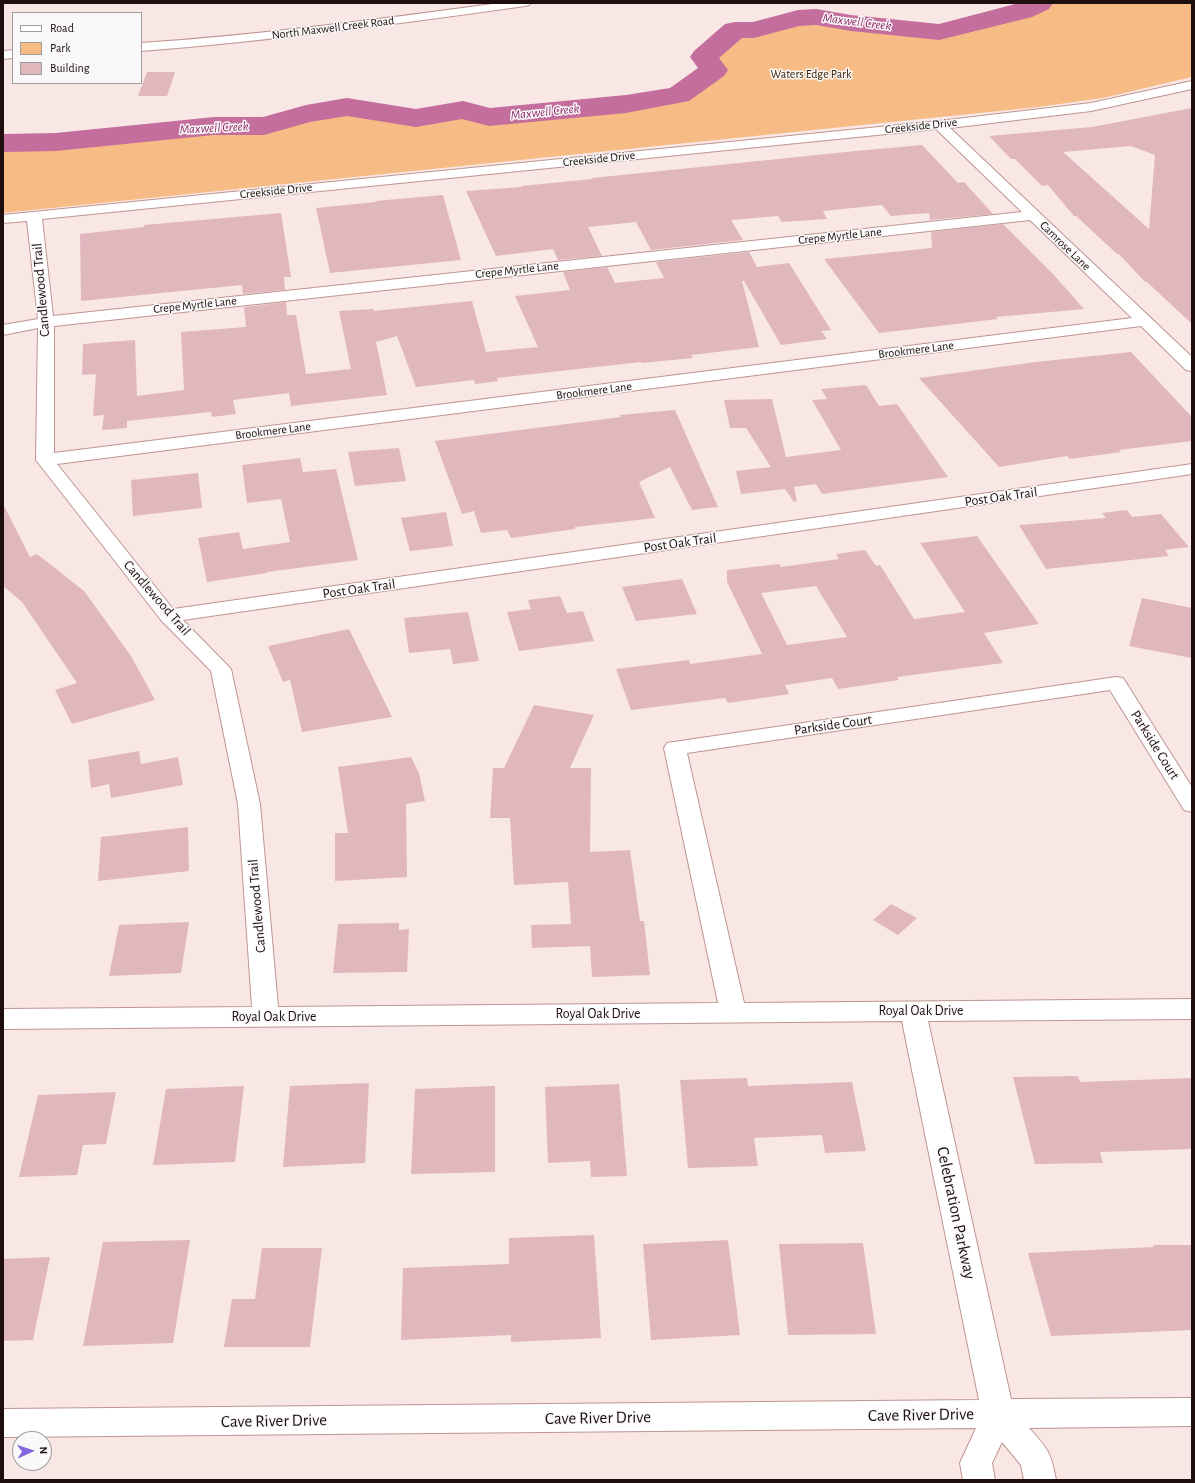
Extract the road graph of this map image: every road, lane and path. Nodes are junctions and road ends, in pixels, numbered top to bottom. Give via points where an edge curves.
1 (524, 3) edge
2 (511, 4) edge
3 (142, 47) edge
4 (1192, 85) edge
5 (939, 125) junction
6 (1032, 215) junction
7 (34, 216) junction
8 (3, 220) edge
9 (1144, 321) junction
10 (46, 322) junction
11 (3, 330) edge
12 (1192, 366) edge
13 (45, 460) junction
14 (1192, 469) edge
15 (168, 616) junction
16 (1192, 806) edge
17 (1192, 1009) edge
18 (913, 1011) junction
19 (733, 1013) junction
20 (266, 1017) junction
21 (3, 1019) edge
22 (1192, 1412) edge
23 (998, 1414) junction
24 (3, 1423) edge
25 (979, 1480) edge
26 (1040, 1480) edge

1 - 2 street, North Maxwell Creek Road
2 - 3 street, North Maxwell Creek Road via 303,32
4 - 5 street, Creekside Drive via 1091,107
5 - 6 street, Camrose Lane
5 - 7 street, Creekside Drive
6 - 9 street, Camrose Lane
6 - 10 street, Crepe Myrtle Lane
7 - 8 street, Creekside Drive
7 - 10 street, Candlewood Trail
9 - 12 street, Camrose Lane
9 - 13 street, Brookmere Lane
10 - 11 street, Crepe Myrtle Lane
10 - 13 street, Candlewood Trail
13 - 15 street, Candlewood Trail
14 - 15 street, Post Oak Trail
15 - 20 street, Candlewood Trail via 221,669 249,804
16 - 19 street, Parkside Court via 1116,683 675,748
17 - 18 street, Royal Oak Drive
18 - 19 street, Royal Oak Drive
18 - 23 street, Celebration Parkway
19 - 20 street, Royal Oak Drive
20 - 21 street, Royal Oak Drive
22 - 23 street, Cave River Drive
23 - 24 street, Cave River Drive
23 - 25 street via 976,1463
23 - 26 street, Celebration Parkway via 1036,1459

